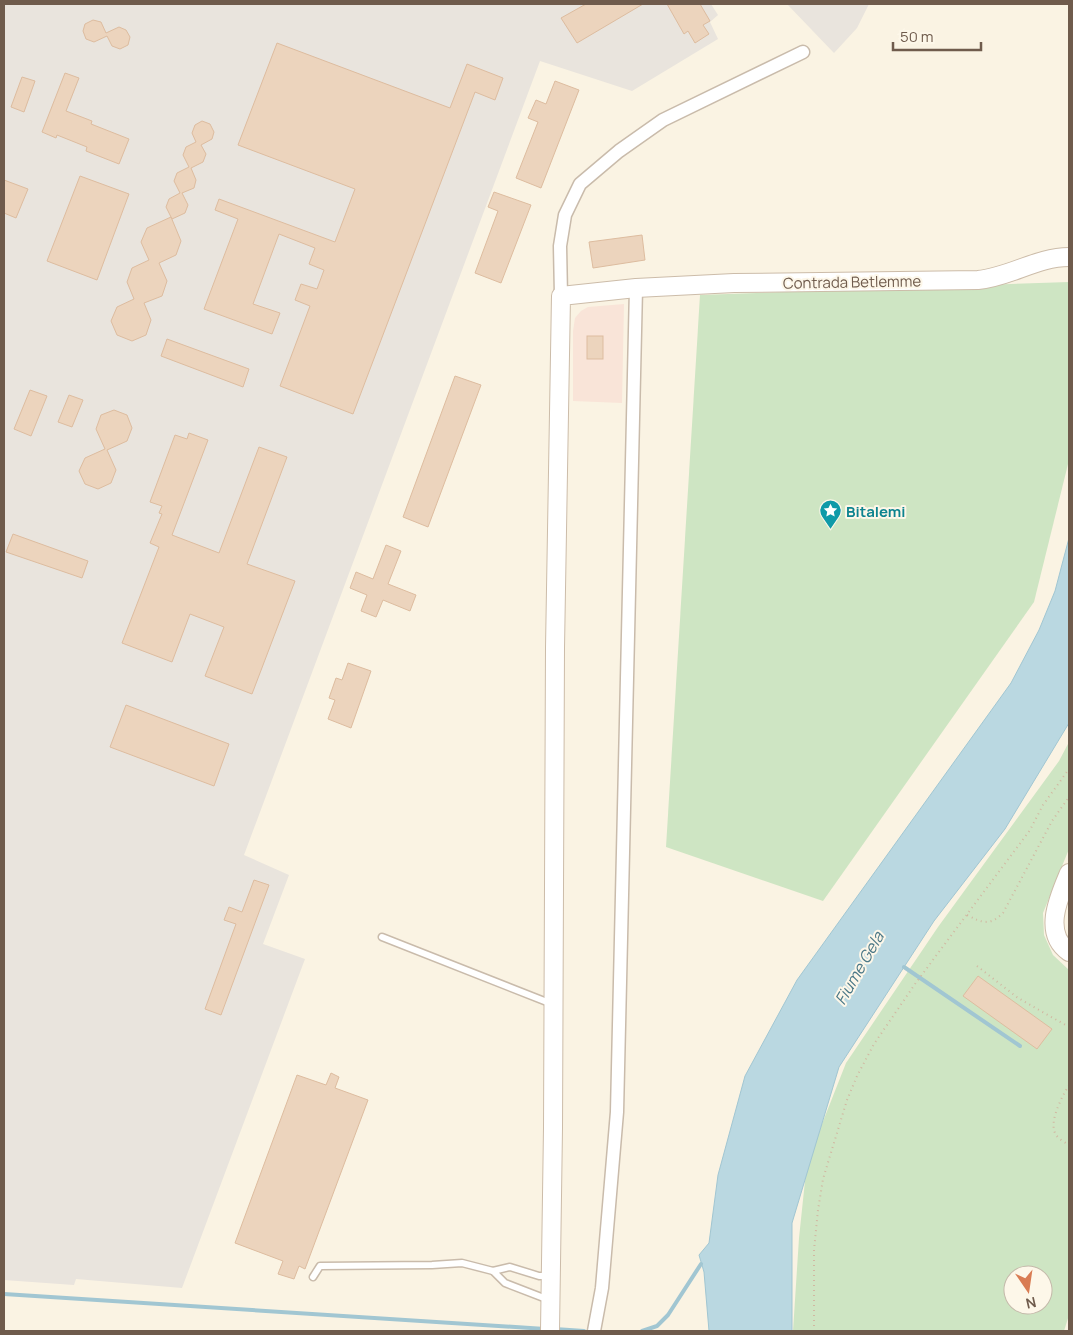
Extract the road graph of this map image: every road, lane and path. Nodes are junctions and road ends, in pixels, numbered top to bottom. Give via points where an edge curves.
1 (803, 52) dead end
2 (1067, 257) edge
3 (636, 288) junction
4 (561, 296) junction
5 (1069, 769) edge
6 (1069, 797) edge
7 (1069, 873) edge
8 (967, 915) junction
9 (382, 937) dead end
10 (1069, 952) edge
11 (977, 966) dead end
12 (553, 1005) junction
13 (1069, 1027) edge
14 (1069, 1085) edge
15 (1069, 1146) edge
16 (493, 1271) junction
17 (551, 1276) junction
18 (313, 1277) dead end
19 (550, 1305) junction
20 (550, 1331) edge
21 (594, 1331) edge
22 (814, 1331) edge

1 - 4 street via 663,120 580,184 565,215 562,231
2 - 3 street, Contrada Betlemme via 1046,260 993,279 734,283
3 - 4 street, Contrada Betlemme
3 - 21 street via 617,1112 602,1288
4 - 12 street
5 - 8 path via 1030,830
6 - 8 path via 1052,821 1003,913 995,921 982,922
7 - 10 street via 1055,909 1054,926 1061,946
8 - 22 path via 874,1044 847,1100 823,1179 814,1250
9 - 12 lane
11 - 13 path via 1018,998
12 - 17 street
14 - 15 path via 1056,1110 1054,1123 1054,1131
16 - 17 lane via 510,1267 539,1276
16 - 18 lane via 462,1263 320,1266
16 - 19 lane via 506,1283
17 - 19 street
19 - 20 street

